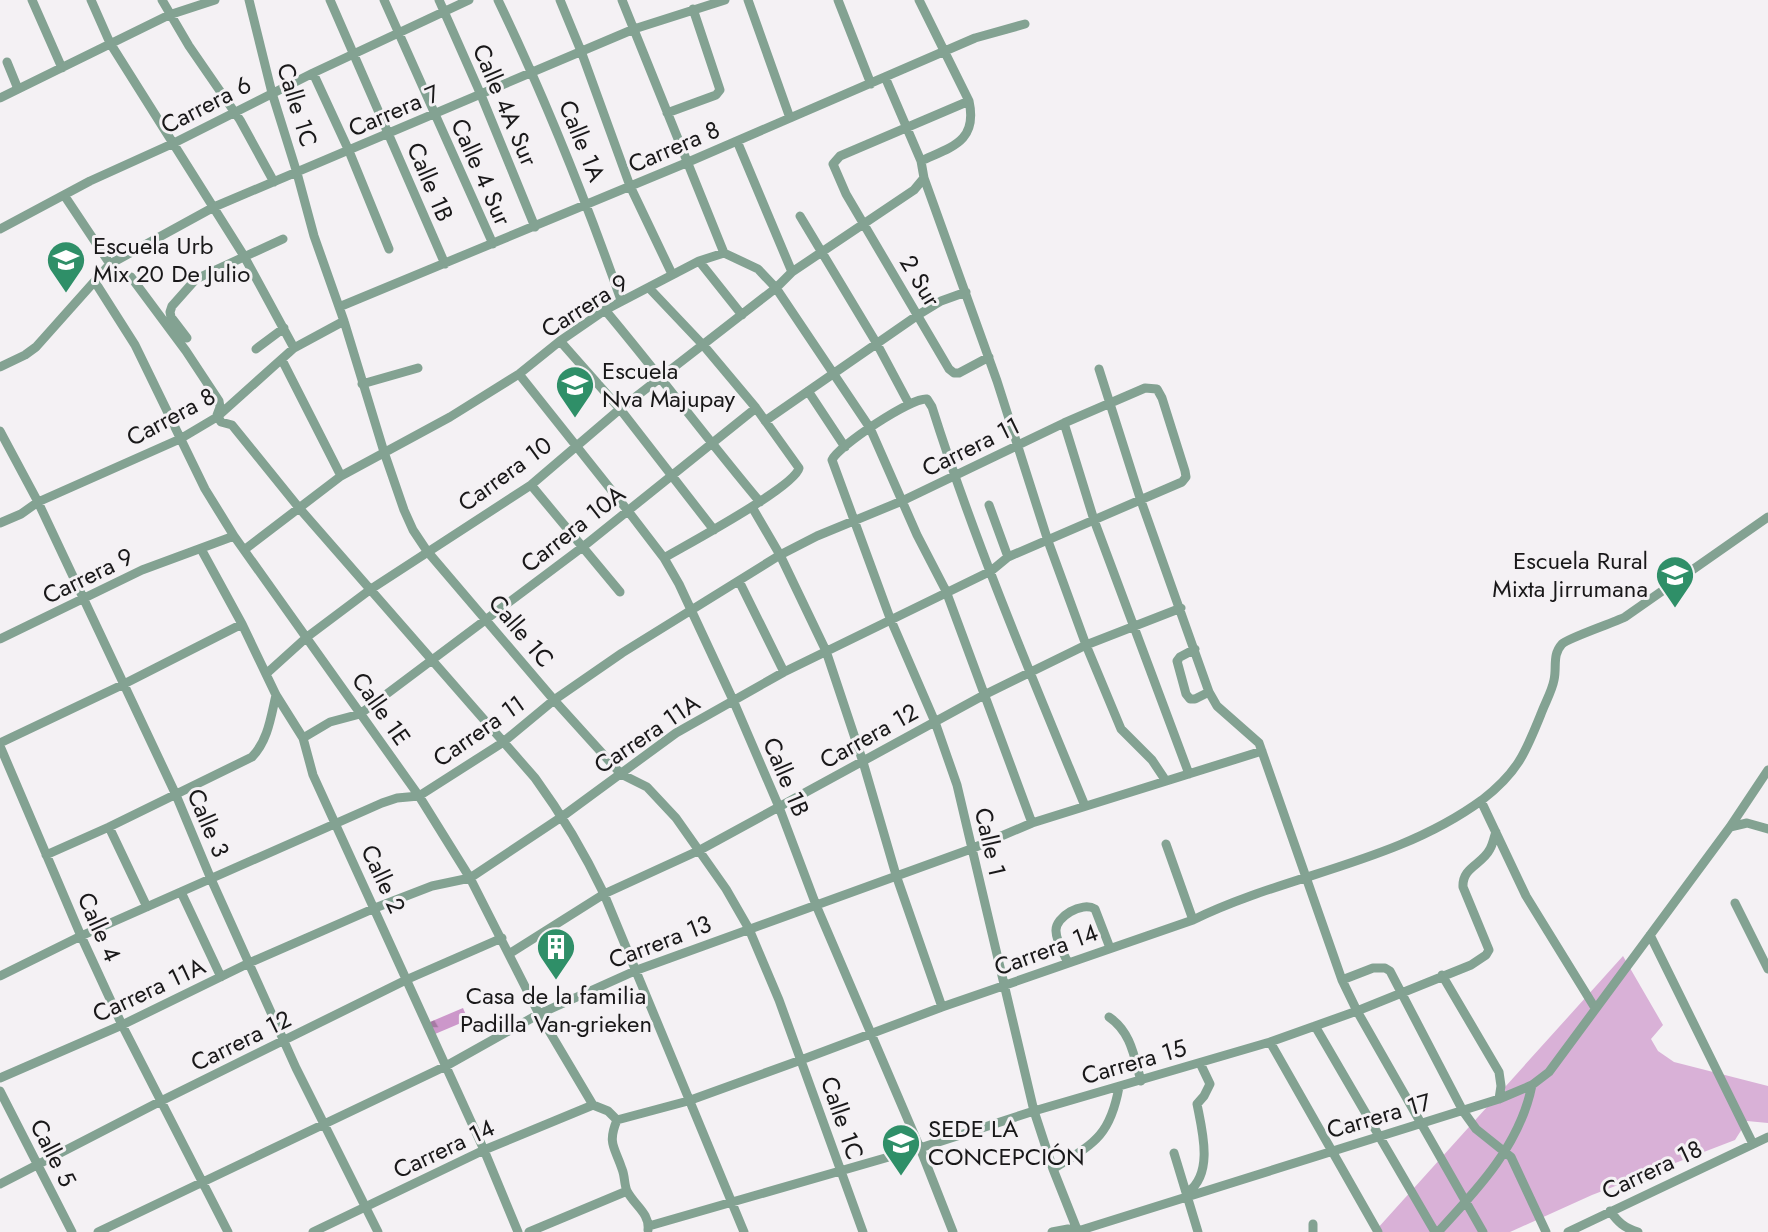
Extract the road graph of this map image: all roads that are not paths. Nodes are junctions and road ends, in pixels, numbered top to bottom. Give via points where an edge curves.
1 (33, 0) edge
2 (91, 0) edge
3 (162, 0) edge
4 (215, 0) edge
5 (249, 0) edge
6 (330, 0) edge
7 (384, 0) edge
8 (439, 0) edge
9 (469, 0) edge
10 (498, 0) edge
11 (560, 0) edge
12 (622, 0) edge
13 (725, 0) edge
14 (748, 0) edge
15 (838, 0) edge
16 (919, 0) edge
17 (694, 9) junction
18 (444, 13) junction
19 (169, 15) junction
20 (1025, 23) dead end
21 (634, 29) junction
22 (398, 34) junction
23 (110, 43) junction
24 (581, 51) junction
25 (945, 52) junction
26 (354, 53) junction
27 (7, 62) dead end
28 (62, 68) junction
29 (532, 71) junction
30 (313, 73) junction
31 (885, 77) junction
32 (871, 83) junction
33 (18, 89) junction
34 (272, 93) junction
35 (481, 95) junction
36 (0, 98) edge
37 (968, 102) junction
38 (235, 113) junction
39 (667, 113) junction
40 (435, 115) junction
41 (790, 118) junction
42 (908, 126) junction
43 (389, 134) junction
44 (737, 141) junction
45 (174, 143) junction
46 (349, 151) junction
47 (921, 162) junction
48 (686, 163) junction
49 (297, 173) junction
50 (924, 178) junction
51 (274, 182) junction
52 (630, 186) junction
53 (64, 195) junction
54 (586, 203) junction
55 (214, 207) junction
56 (800, 216) dead end
57 (863, 222) junction
58 (535, 227) junction
59 (0, 229) edge
60 (283, 239) dead end
61 (493, 244) junction
62 (389, 249) dead end
63 (820, 252) junction
64 (724, 253) junction
65 (244, 256) junction
66 (699, 261) junction
67 (114, 262) junction
68 (445, 264) junction
69 (792, 272) junction
70 (672, 274) junction
71 (131, 277) dead end
72 (94, 282) junction
73 (649, 288) junction
74 (776, 288) junction
75 (965, 292) junction
76 (621, 300) junction
77 (339, 307) junction
78 (604, 310) junction
79 (742, 315) junction
80 (918, 315) junction
81 (344, 321) junction
82 (284, 328) junction
83 (187, 338) dead end
84 (560, 341) junction
85 (877, 344) junction
86 (704, 346) junction
87 (294, 348) junction
88 (256, 349) dead end
89 (989, 357) junction
90 (282, 360) junction
91 (0, 367) edge
92 (418, 368) dead end
93 (1099, 369) dead end
94 (519, 374) junction
95 (833, 374) junction
96 (661, 377) junction
97 (362, 384) junction
98 (808, 391) junction
99 (1110, 403) junction
100 (909, 404) junction
101 (756, 408) junction
102 (620, 409) junction
103 (219, 416) junction
104 (765, 421) junction
105 (1064, 423) junction
106 (870, 428) junction
107 (1, 434) edge
108 (180, 439) junction
109 (576, 445) junction
110 (712, 445) junction
111 (845, 447) junction
112 (1017, 447) junction
113 (384, 452) junction
114 (673, 475) junction
115 (341, 476) junction
116 (955, 477) junction
117 (531, 485) junction
118 (1140, 498) junction
119 (902, 501) junction
120 (38, 502) junction
121 (760, 502) junction
122 (989, 505) dead end
123 (751, 507) junction
124 (300, 509) junction
125 (628, 511) junction
126 (1768, 517) edge
127 (856, 520) junction
128 (1094, 520) junction
129 (0, 523) edge
130 (714, 530) junction
131 (234, 536) junction
132 (1048, 541) junction
133 (584, 547) junction
134 (201, 549) junction
135 (244, 550) junction
136 (427, 551) junction
137 (780, 555) junction
138 (664, 558) junction
139 (1008, 558) junction
140 (991, 570) junction
141 (739, 580) junction
142 (371, 589) junction
143 (946, 591) junction
144 (620, 592) dead end
145 (83, 600) junction
146 (1181, 608) junction
147 (692, 610) junction
148 (890, 618) junction
149 (486, 620) junction
150 (243, 624) junction
151 (1132, 626) junction
152 (307, 637) junction
153 (0, 639) edge
154 (1086, 645) junction
155 (1195, 649) junction
156 (826, 651) junction
157 (432, 662) junction
158 (784, 672) junction
159 (1030, 672) junction
160 (266, 674) junction
161 (122, 685) junction
162 (1209, 692) junction
163 (276, 695) junction
164 (984, 695) junction
165 (733, 700) junction
166 (554, 701) junction
167 (360, 714) junction
168 (935, 722) junction
169 (303, 738) junction
170 (502, 743) junction
171 (0, 744) edge
172 (1262, 751) junction
173 (863, 762) junction
174 (1768, 770) edge
175 (621, 774) junction
176 (1189, 774) junction
177 (1166, 781) junction
178 (176, 794) junction
179 (419, 796) junction
180 (1481, 800) junction
181 (1084, 806) junction
182 (779, 807) junction
183 (563, 816) junction
184 (1032, 823) junction
185 (336, 824) junction
186 (109, 827) junction
187 (1730, 827) junction
188 (1768, 830) edge
189 (1496, 832) junction
190 (1166, 844) dead end
191 (971, 849) junction
192 (700, 850) junction
193 (46, 855) junction
194 (896, 876) junction
195 (470, 878) junction
196 (211, 879) junction
197 (1306, 879) junction
198 (181, 892) junction
199 (604, 894) junction
200 (1735, 903) dead end
201 (816, 905) junction
202 (147, 907) junction
203 (375, 908) junction
204 (1193, 920) junction
205 (750, 929) junction
206 (1650, 934) junction
207 (81, 936) junction
208 (502, 938) junction
209 (1110, 948) junction
210 (509, 954) junction
211 (250, 963) junction
212 (1068, 963) junction
213 (1768, 969) edge
214 (637, 970) junction
215 (1442, 975) junction
216 (0, 976) edge
217 (222, 977) junction
218 (408, 979) junction
219 (1342, 980) junction
220 (1006, 986) junction
221 (1400, 994) junction
222 (942, 1007) junction
223 (1595, 1008) junction
224 (1357, 1012) junction
225 (539, 1014) junction
226 (1109, 1017) dead end
227 (122, 1025) junction
228 (1315, 1026) junction
229 (871, 1035) junction
230 (284, 1041) junction
231 (1270, 1042) junction
232 (802, 1060) junction
233 (1200, 1063) junction
234 (446, 1066) junction
235 (0, 1078) edge
236 (1142, 1081) junction
237 (1532, 1085) junction
238 (1119, 1087) junction
239 (0, 1091) edge
240 (1499, 1099) junction
241 (161, 1101) junction
242 (688, 1101) junction
243 (593, 1105) junction
244 (1034, 1111) junction
245 (1463, 1111) junction
246 (617, 1120) junction
247 (325, 1124) junction
248 (1420, 1124) junction
249 (1378, 1138) junction
250 (1768, 1138) edge
251 (1753, 1144) junction
252 (920, 1148) junction
253 (484, 1150) junction
254 (1332, 1150) junction
255 (1506, 1152) junction
256 (1174, 1153) dead end
257 (38, 1164) junction
258 (1053, 1169) junction
259 (840, 1171) junction
260 (202, 1182) junction
261 (0, 1184) edge
262 (627, 1191) junction
263 (1186, 1194) junction
264 (731, 1203) junction
265 (1465, 1203) junction
266 (366, 1206) junction
267 (1610, 1210) junction
268 (649, 1229) edge
269 (72, 1232) edge
270 (98, 1232) edge
271 (228, 1232) edge
272 (313, 1232) edge
273 (378, 1232) edge
274 (518, 1232) edge
275 (529, 1232) edge
276 (744, 1232) edge
277 (863, 1232) edge
278 (953, 1232) edge
279 (1052, 1232) edge
280 (1078, 1232) edge
281 (1198, 1232) edge
282 (1377, 1232) edge
283 (1436, 1232) edge
284 (1483, 1232) edge
285 (1546, 1232) edge
286 (1568, 1232) edge
287 (1638, 1232) edge

1 - 28 street
2 - 23 street
3 - 19 street
4 - 19 street
5 - 34 street, Calle 1C
6 - 26 street, Calle 1B
7 - 22 street, Calle 4 Sur
8 - 18 street, Calle 4A Sur
9 - 18 street, Carrera 6
10 - 29 street, Calle 1A
11 - 24 street
12 - 21 street
13 - 17 street, Carrera 7
14 - 41 street
15 - 32 street
16 - 25 street
17 - 21 street, Carrera 7
17 - 39 street via 720,90
18 - 22 street, Carrera 6
18 - 35 street, Calle 4A Sur
19 - 23 street
19 - 38 street
20 - 25 street, Carrera 8
21 - 24 street, Carrera 7
21 - 39 street
22 - 26 street, Carrera 6
22 - 40 street, Calle 4 Sur
23 - 28 street
23 - 45 street
24 - 29 street, Carrera 7
24 - 52 street
25 - 31 street, Carrera 8
25 - 37 street
26 - 30 street, Carrera 6
26 - 43 street, Calle 1B
27 - 33 street
28 - 33 street
29 - 35 street, Carrera 7
29 - 54 street, Calle 1A
30 - 34 street, Carrera 6
30 - 46 street
31 - 32 street, Carrera 8
31 - 42 street
32 - 41 street, Carrera 8
33 - 36 street
34 - 38 street, Carrera 6
34 - 49 street, Calle 1C
35 - 40 street, Carrera 7
35 - 58 street, Calle 4A Sur
37 - 42 street
37 - 47 street via 972,116 963,139
38 - 45 street, Carrera 6
38 - 51 street
39 - 48 street
40 - 43 street, Carrera 7
40 - 61 street, Calle 4 Sur
41 - 44 street, Carrera 8
42 - 47 street
42 - 57 street, 2 Sur via 836,158 833,164
43 - 46 street, Carrera 7
43 - 68 street, Calle 1B
44 - 48 street, Carrera 8
44 - 69 street
45 - 53 street, Carrera 6
45 - 55 street
46 - 49 street, Carrera 7
46 - 62 street
47 - 50 street
48 - 52 street, Carrera 8
48 - 64 street
49 - 51 street, Carrera 7
49 - 77 street, Calle 1C
50 - 57 street, Carrera 10 via 914,190
50 - 75 street
51 - 55 street, Carrera 7
52 - 54 street, Carrera 8
52 - 70 street
53 - 59 street, Carrera 6
53 - 67 street
54 - 58 street, Carrera 8
54 - 76 street, Calle 1A
55 - 65 street
55 - 67 street, Carrera 7
56 - 63 street
57 - 63 street, Carrera 10
57 - 80 street, 2 Sur
58 - 61 street, Carrera 8
60 - 65 street
61 - 68 street, Carrera 8
63 - 69 street, Carrera 10
63 - 85 street
64 - 66 street, Carrera 9
64 - 74 street via 758,270
65 - 82 street
65 - 83 street via 193,282 172,306 171,317
66 - 70 street, Carrera 9
66 - 79 street
67 - 72 street, Carrera 7
68 - 77 street, Carrera 8
69 - 74 street, Carrera 10
70 - 73 street, Carrera 9
71 - 103 street via 219,401
72 - 91 street, Carrera 7 via 36,347
72 - 108 street, Calle 1E via 135,345
73 - 76 street, Carrera 9
73 - 86 street
74 - 79 street, Carrera 10
74 - 95 street
75 - 80 street
75 - 89 street
76 - 78 street, Carrera 9
77 - 81 street, Calle 1C
78 - 84 street, Carrera 9
78 - 96 street
79 - 86 street, Carrera 10
80 - 85 street
80 - 89 street, 2 Sur via 952,372 962,372
81 - 87 street, Carrera 8
81 - 97 street, Calle 1C
82 - 87 street
82 - 88 street
84 - 94 street, Carrera 9
84 - 102 street
85 - 95 street
85 - 100 street
86 - 96 street, Carrera 10
86 - 101 street
87 - 90 street, Carrera 8
89 - 112 street
90 - 103 street, Carrera 8
90 - 115 street
92 - 97 street
93 - 99 street
94 - 109 street, Calle 1B
94 - 113 street, Carrera 9
95 - 98 street
95 - 106 street
96 - 102 street, Carrera 10
96 - 110 street
97 - 113 street, Calle 1C
98 - 104 street
98 - 111 street
99 - 105 street, Carrera 11
99 - 118 street
99 - 118 street, Carrera 11A via 1145,388 1157,389 1178,446 1185,480
100 - 106 street
100 - 116 street via 921,398 929,400
101 - 104 street
101 - 110 street, Carrera 10A
102 - 109 street, Carrera 10
102 - 114 street
103 - 108 street, Carrera 8
103 - 124 street via 220,422 232,425
104 - 121 street via 800,471
105 - 112 street, Carrera 11
105 - 128 street
106 - 111 street
106 - 119 street
107 - 120 street, Calle 3
108 - 120 street, Carrera 8
108 - 131 street, Calle 1E
109 - 117 street, Carrera 10
109 - 125 street, Calle 1B
110 - 114 street, Carrera 10A
110 - 121 street
111 - 127 street, Calle 1 via 832,458
112 - 116 street, Carrera 11
112 - 132 street
113 - 115 street, Carrera 9
113 - 136 street, Calle 1C via 404,510
114 - 125 street, Carrera 10A
114 - 130 street
115 - 124 street, Carrera 9
116 - 119 street, Carrera 11
116 - 140 street
117 - 133 street
117 - 136 street, Carrera 10
118 - 128 street, Carrera 11A
118 - 146 street
119 - 127 street, Carrera 11
119 - 143 street
120 - 129 street, Carrera 8
120 - 145 street, Calle 3
121 - 123 street
122 - 139 street
123 - 130 street
123 - 137 street
124 - 135 street, Carrera 9
124 - 142 street
125 - 133 street, Carrera 10A
125 - 138 street, Calle 1B
126 - 180 street, Carrera 14 via 1625,617 1565,641 1525,755
127 - 137 street, Carrera 11
127 - 148 street, Calle 1
128 - 132 street, Carrera 11A
128 - 151 street
130 - 138 street
131 - 134 street, Carrera 9
131 - 135 street, Calle 1E
132 - 139 street, Carrera 11A
132 - 154 street
133 - 144 street
133 - 149 street, Carrera 10A
134 - 145 street, Carrera 9 via 142,570
134 - 150 street, Calle 2
135 - 152 street, Calle 1E
136 - 142 street, Carrera 10
136 - 149 street, Calle 1C
137 - 141 street, Carrera 11
137 - 156 street
138 - 147 street, Calle 1B
139 - 140 street, Carrera 11A
140 - 143 street, Carrera 11A
140 - 159 street
141 - 147 street, Carrera 11
141 - 158 street
142 - 152 street, Carrera 10
142 - 157 street
143 - 148 street, Carrera 11A
143 - 164 street
145 - 153 street, Carrera 9
145 - 161 street, Calle 3
146 - 151 street, Carrera 12
146 - 155 street
147 - 165 street, Calle 1B
147 - 166 street, Carrera 11
148 - 156 street, Carrera 11A
148 - 168 street, Calle 1
149 - 157 street, Carrera 10A
149 - 166 street, Calle 1C
150 - 160 street, Calle 2
150 - 161 street
151 - 154 street, Carrera 12
151 - 176 street
152 - 160 street, Carrera 10
152 - 167 street, Calle 1E
154 - 159 street, Carrera 12
154 - 177 street via 1121,729
155 - 162 street
155 - 162 street via 1180,657 1178,670 1190,699
156 - 158 street, Carrera 11A
156 - 173 street
157 - 167 street, Carrera 10A
157 - 170 street
158 - 165 street, Carrera 11A
159 - 164 street, Carrera 12
159 - 181 street
160 - 163 street, Calle 2
161 - 171 street
161 - 178 street, Calle 3
162 - 172 street via 1217,706 1254,736
163 - 169 street, Calle 2
163 - 178 street via 259,750
164 - 168 street, Carrera 12
164 - 184 street
165 - 175 street, Carrera 11A via 676,733
165 - 182 street, Calle 1B
166 - 170 street, Carrera 11
166 - 175 street, Calle 1C
167 - 169 street, Carrera 10A via 330,722
167 - 179 street, Calle 1E
168 - 173 street, Carrera 12
168 - 191 street, Calle 1 via 957,785
169 - 185 street, Calle 2 via 309,766
170 - 179 street, Carrera 11
170 - 183 street
171 - 193 street, Calle 4
172 - 176 street, Carrera 13
172 - 197 street
173 - 182 street, Carrera 12
173 - 194 street
174 - 187 street, Carrera 17
175 - 183 street, Carrera 11A
175 - 192 street, Calle 1C via 653,793
176 - 177 street, Carrera 13
177 - 181 street, Carrera 13
178 - 186 street
178 - 196 street, Calle 3
179 - 185 street, Carrera 11 via 397,798
179 - 195 street, Calle 1E
180 - 189 street
180 - 197 street, Carrera 14 via 1404,843
181 - 184 street, Carrera 13
182 - 192 street, Carrera 12
182 - 201 street, Calle 1B
183 - 195 street, Carrera 11A
183 - 199 street
184 - 191 street, Carrera 13
185 - 196 street, Carrera 11
185 - 203 street, Calle 2
186 - 193 street
186 - 202 street
187 - 188 street via 1747,823
187 - 206 street, Carrera 17
189 - 215 street, Carrera 15 via 1490,850 1465,873 1462,884 1488,952 1471,965
189 - 223 street via 1526,896
190 - 204 street
191 - 194 street, Carrera 13
191 - 220 street, Calle 1
192 - 199 street, Carrera 12
192 - 205 street, Calle 1C
193 - 207 street, Calle 4
194 - 201 street, Carrera 13
194 - 222 street
195 - 203 street, Carrera 11A via 432,886
195 - 208 street, Calle 1E
196 - 198 street, Carrera 11
196 - 211 street, Calle 3
197 - 204 street, Carrera 14
197 - 219 street
198 - 202 street, Carrera 11
198 - 217 street
199 - 210 street, Carrera 12
199 - 214 street
200 - 213 street
201 - 205 street, Carrera 13
201 - 229 street, Calle 1B
202 - 207 street, Carrera 11
203 - 211 street, Carrera 11A
203 - 218 street, Calle 2
204 - 209 street, Carrera 14
205 - 214 street, Carrera 13
205 - 232 street, Calle 1C
206 - 223 street, Carrera 17
206 - 251 street
207 - 216 street, Carrera 11
207 - 227 street, Calle 4
208 - 210 street, Calle 1E
208 - 218 street, Carrera 12
209 - 212 street, Carrera 14
209 - 212 street via 1094,909 1081,906 1056,927
210 - 225 street, Calle 1E
211 - 217 street, Carrera 11A
211 - 230 street, Calle 3
212 - 220 street, Carrera 14
214 - 225 street, Carrera 13
214 - 242 street
215 - 221 street, Carrera 15
215 - 240 street via 1499,1072
217 - 227 street, Carrera 11A
218 - 230 street, Carrera 12
218 - 234 street, Calle 2
219 - 221 street via 1385,968
219 - 224 street
220 - 222 street, Carrera 14
220 - 244 street, Calle 1
221 - 224 street, Carrera 15
221 - 245 street
222 - 229 street, Carrera 14
223 - 237 street, Carrera 17 via 1549,1072
224 - 228 street, Carrera 15
224 - 248 street
225 - 234 street, Carrera 13
225 - 243 street, Calle 1E
226 - 236 street via 1128,1036
227 - 235 street, Carrera 11A
227 - 241 street, Calle 4
228 - 231 street, Carrera 15
228 - 249 street
229 - 232 street, Carrera 14
229 - 252 street, Calle 1B
230 - 241 street, Carrera 12
230 - 247 street, Calle 3
231 - 233 street, Carrera 15
231 - 254 street
232 - 242 street, Carrera 14
232 - 259 street, Calle 1C
233 - 236 street, Carrera 15
233 - 263 street via 1210,1083 1196,1104 1205,1143 1196,1185
234 - 247 street, Carrera 13
234 - 253 street, Calle 2
236 - 238 street, Carrera 15
237 - 240 street, Carrera 17
237 - 255 street via 1529,1104
238 - 244 street, Carrera 15
238 - 258 street via 1115,1112 1103,1132
239 - 257 street, Calle 5
240 - 245 street, Carrera 17
241 - 257 street, Carrera 12
241 - 260 street, Calle 4
242 - 246 street, Carrera 14
242 - 264 street
243 - 246 street, Calle 1E
243 - 253 street, Carrera 14
244 - 252 street, Carrera 15
244 - 258 street, Calle 1
245 - 248 street, Carrera 17
245 - 255 street via 1476,1129
246 - 262 street via 611,1140
247 - 260 street, Carrera 13
247 - 266 street, Calle 3
248 - 249 street, Carrera 17
248 - 265 street
249 - 254 street, Carrera 17
249 - 283 street
250 - 251 street, Carrera 18
251 - 267 street, Carrera 18
252 - 259 street, Carrera 15
252 - 278 street, Calle 1B
253 - 266 street, Carrera 14
253 - 274 street, Calle 2
254 - 263 street, Carrera 17
254 - 282 street
255 - 265 street
255 - 285 street
256 - 263 street
257 - 261 street, Carrera 12
257 - 269 street, Calle 5
258 - 280 street, Calle 1
259 - 264 street, Carrera 15
259 - 277 street, Calle 1C
260 - 270 street, Carrera 13
260 - 271 street, Calle 4
262 - 268 street via 646,1215
262 - 275 street
263 - 280 street, Carrera 17
263 - 281 street
264 - 268 street, Carrera 15
264 - 276 street
265 - 283 street
265 - 284 street
266 - 272 street, Carrera 14
266 - 273 street, Calle 3
267 - 286 street, Carrera 18
267 - 287 street via 1617,1221
279 - 280 street, Carrera 17

